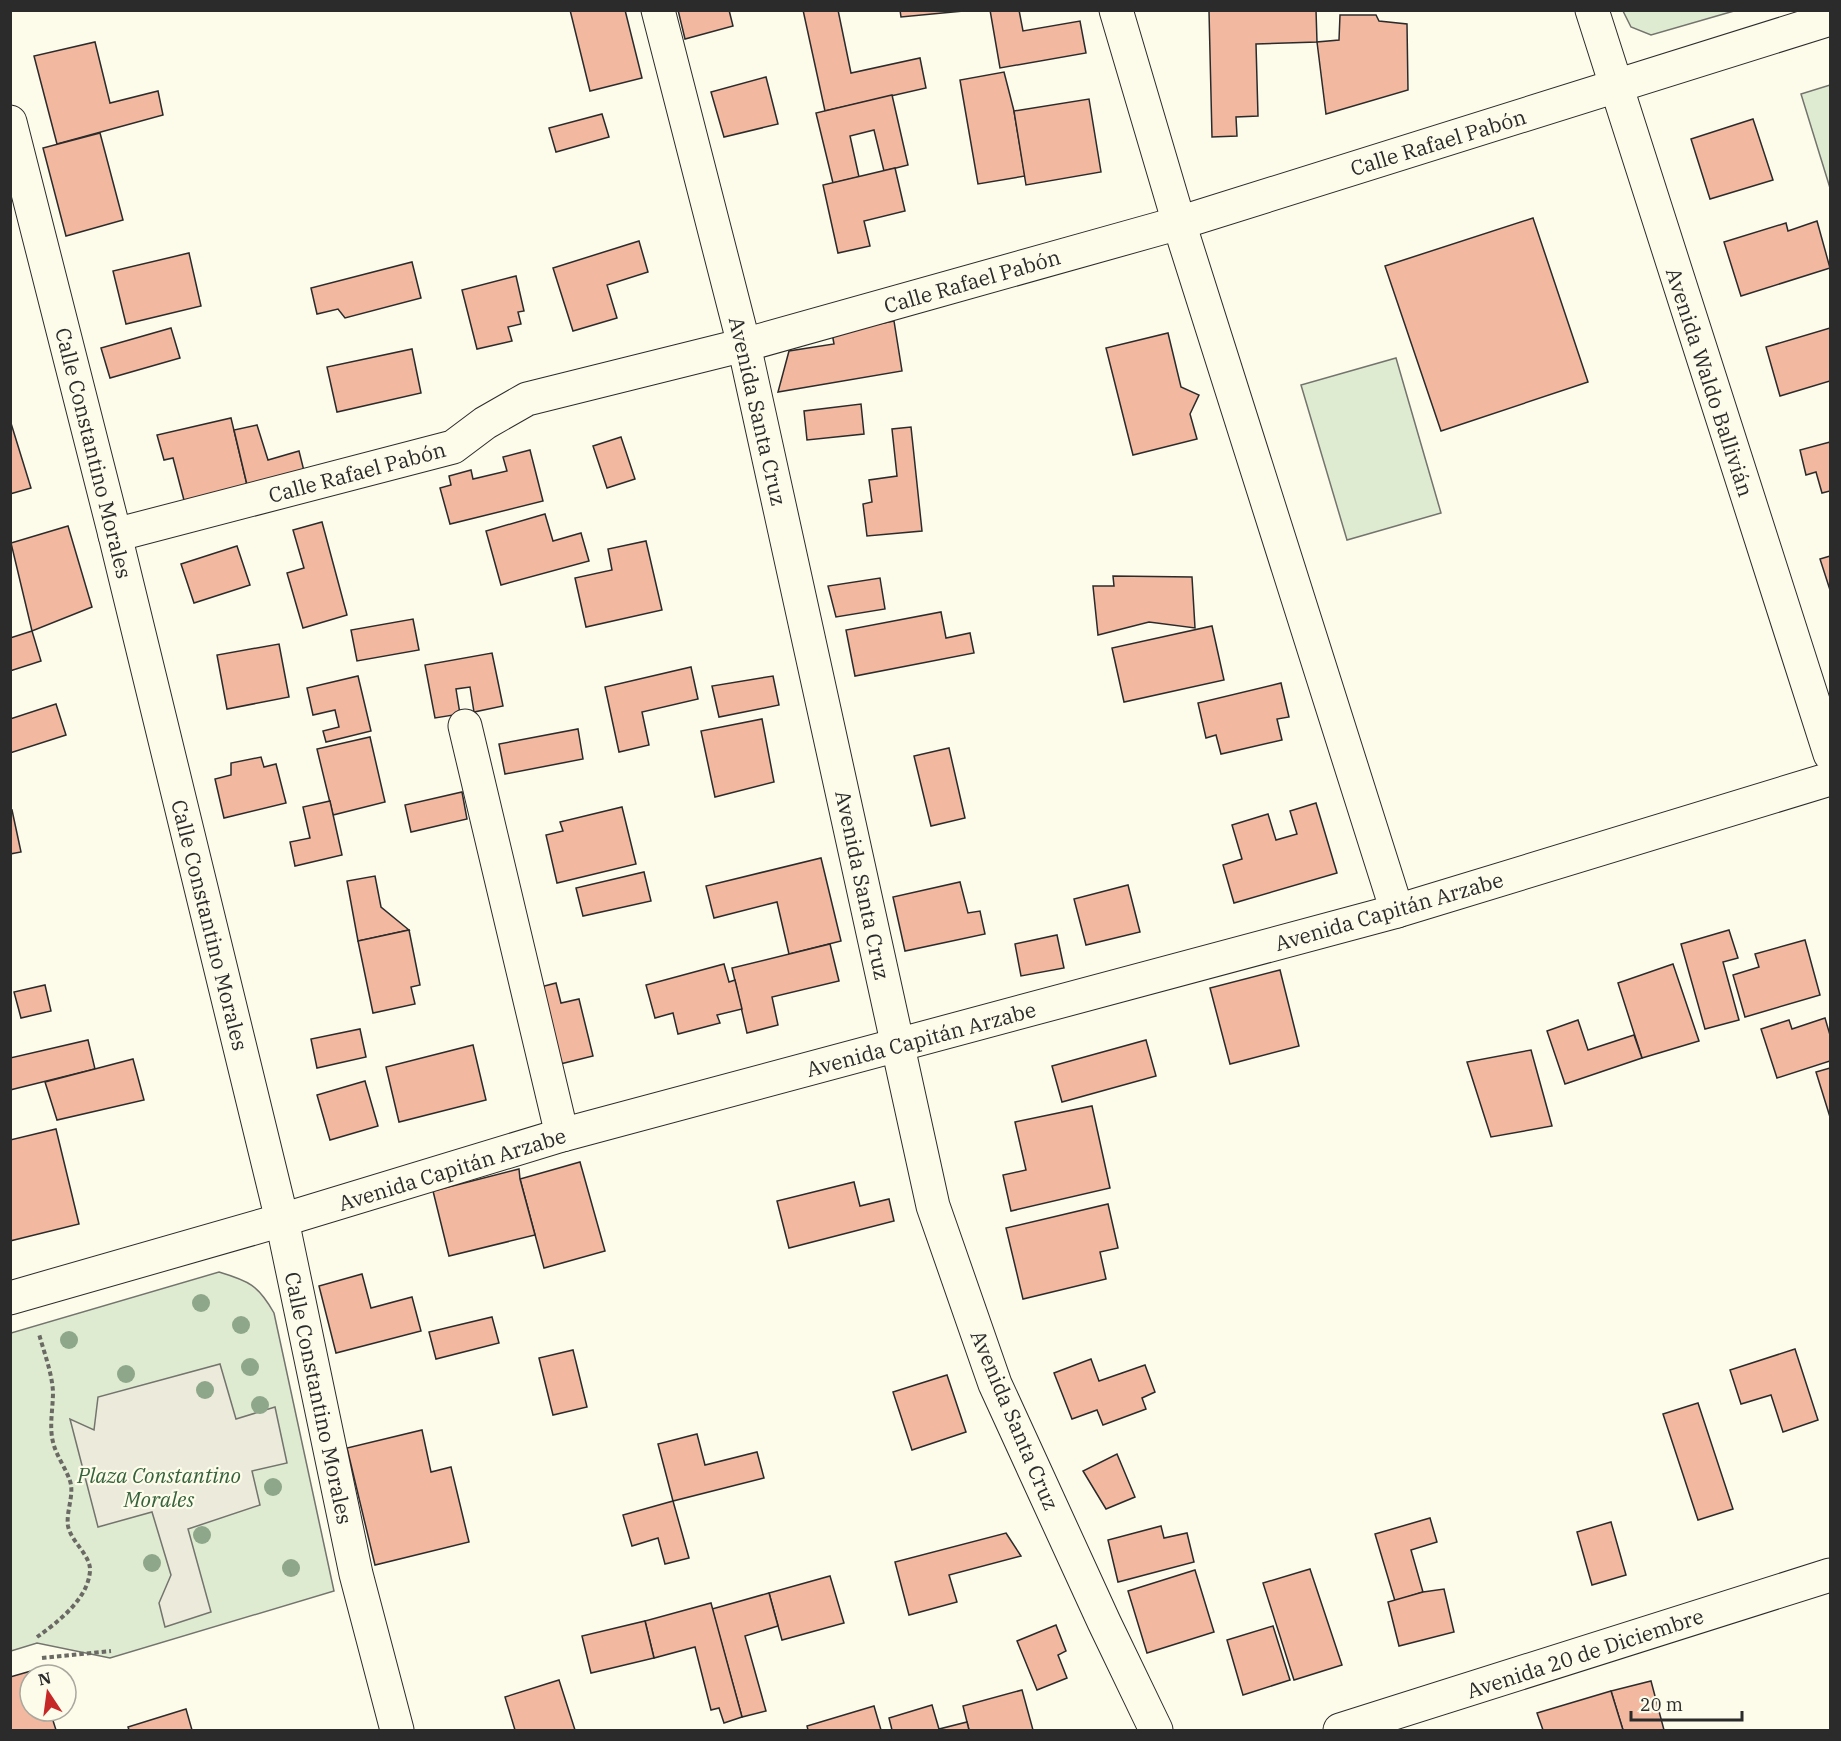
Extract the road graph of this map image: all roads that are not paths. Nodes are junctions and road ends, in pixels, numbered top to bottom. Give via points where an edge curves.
1 (658, 10) edge
2 (1116, 10) edge
3 (1592, 10) edge
4 (1830, 19) edge
5 (1615, 86) junction
6 (10, 122) edge
7 (1179, 223) junction
8 (744, 345) junction
9 (115, 535) junction
10 (465, 726) dead end
11 (1830, 754) edge
12 (1830, 779) edge
13 (1397, 911) junction
14 (898, 1045) junction
15 (562, 1135) junction
16 (282, 1220) junction
17 (10, 1298) edge
18 (1830, 1575) edge
19 (397, 1731) edge
20 (1156, 1731) edge
21 (1340, 1731) edge

1 - 8 main road, Avenida Santa Cruz
2 - 7 main road
3 - 5 main road, Avenida Waldo Ballivián
4 - 5 main road, Calle Rafael Pabón
5 - 7 main road, Calle Rafael Pabón
5 - 11 main road, Avenida Waldo Ballivián
6 - 9 main road, Calle Constantino Morales
7 - 8 main road, Calle Rafael Pabón
7 - 13 main road
8 - 9 main road, Calle Rafael Pabón via 527,399 453,447
8 - 14 main road, Avenida Santa Cruz
9 - 16 main road, Calle Constantino Morales
10 - 15 main road
12 - 13 main road, Avenida Capitán Arzabe
13 - 14 main road, Avenida Capitán Arzabe
14 - 15 main road, Avenida Capitán Arzabe
14 - 20 main road, Avenida Santa Cruz via 933,1206 995,1384
15 - 16 main road, Avenida Capitán Arzabe
16 - 17 main road, Avenida Capitán Arzabe
16 - 19 main road, Calle Constantino Morales via 356,1574
18 - 21 main road, Avenida 20 de Diciembre

